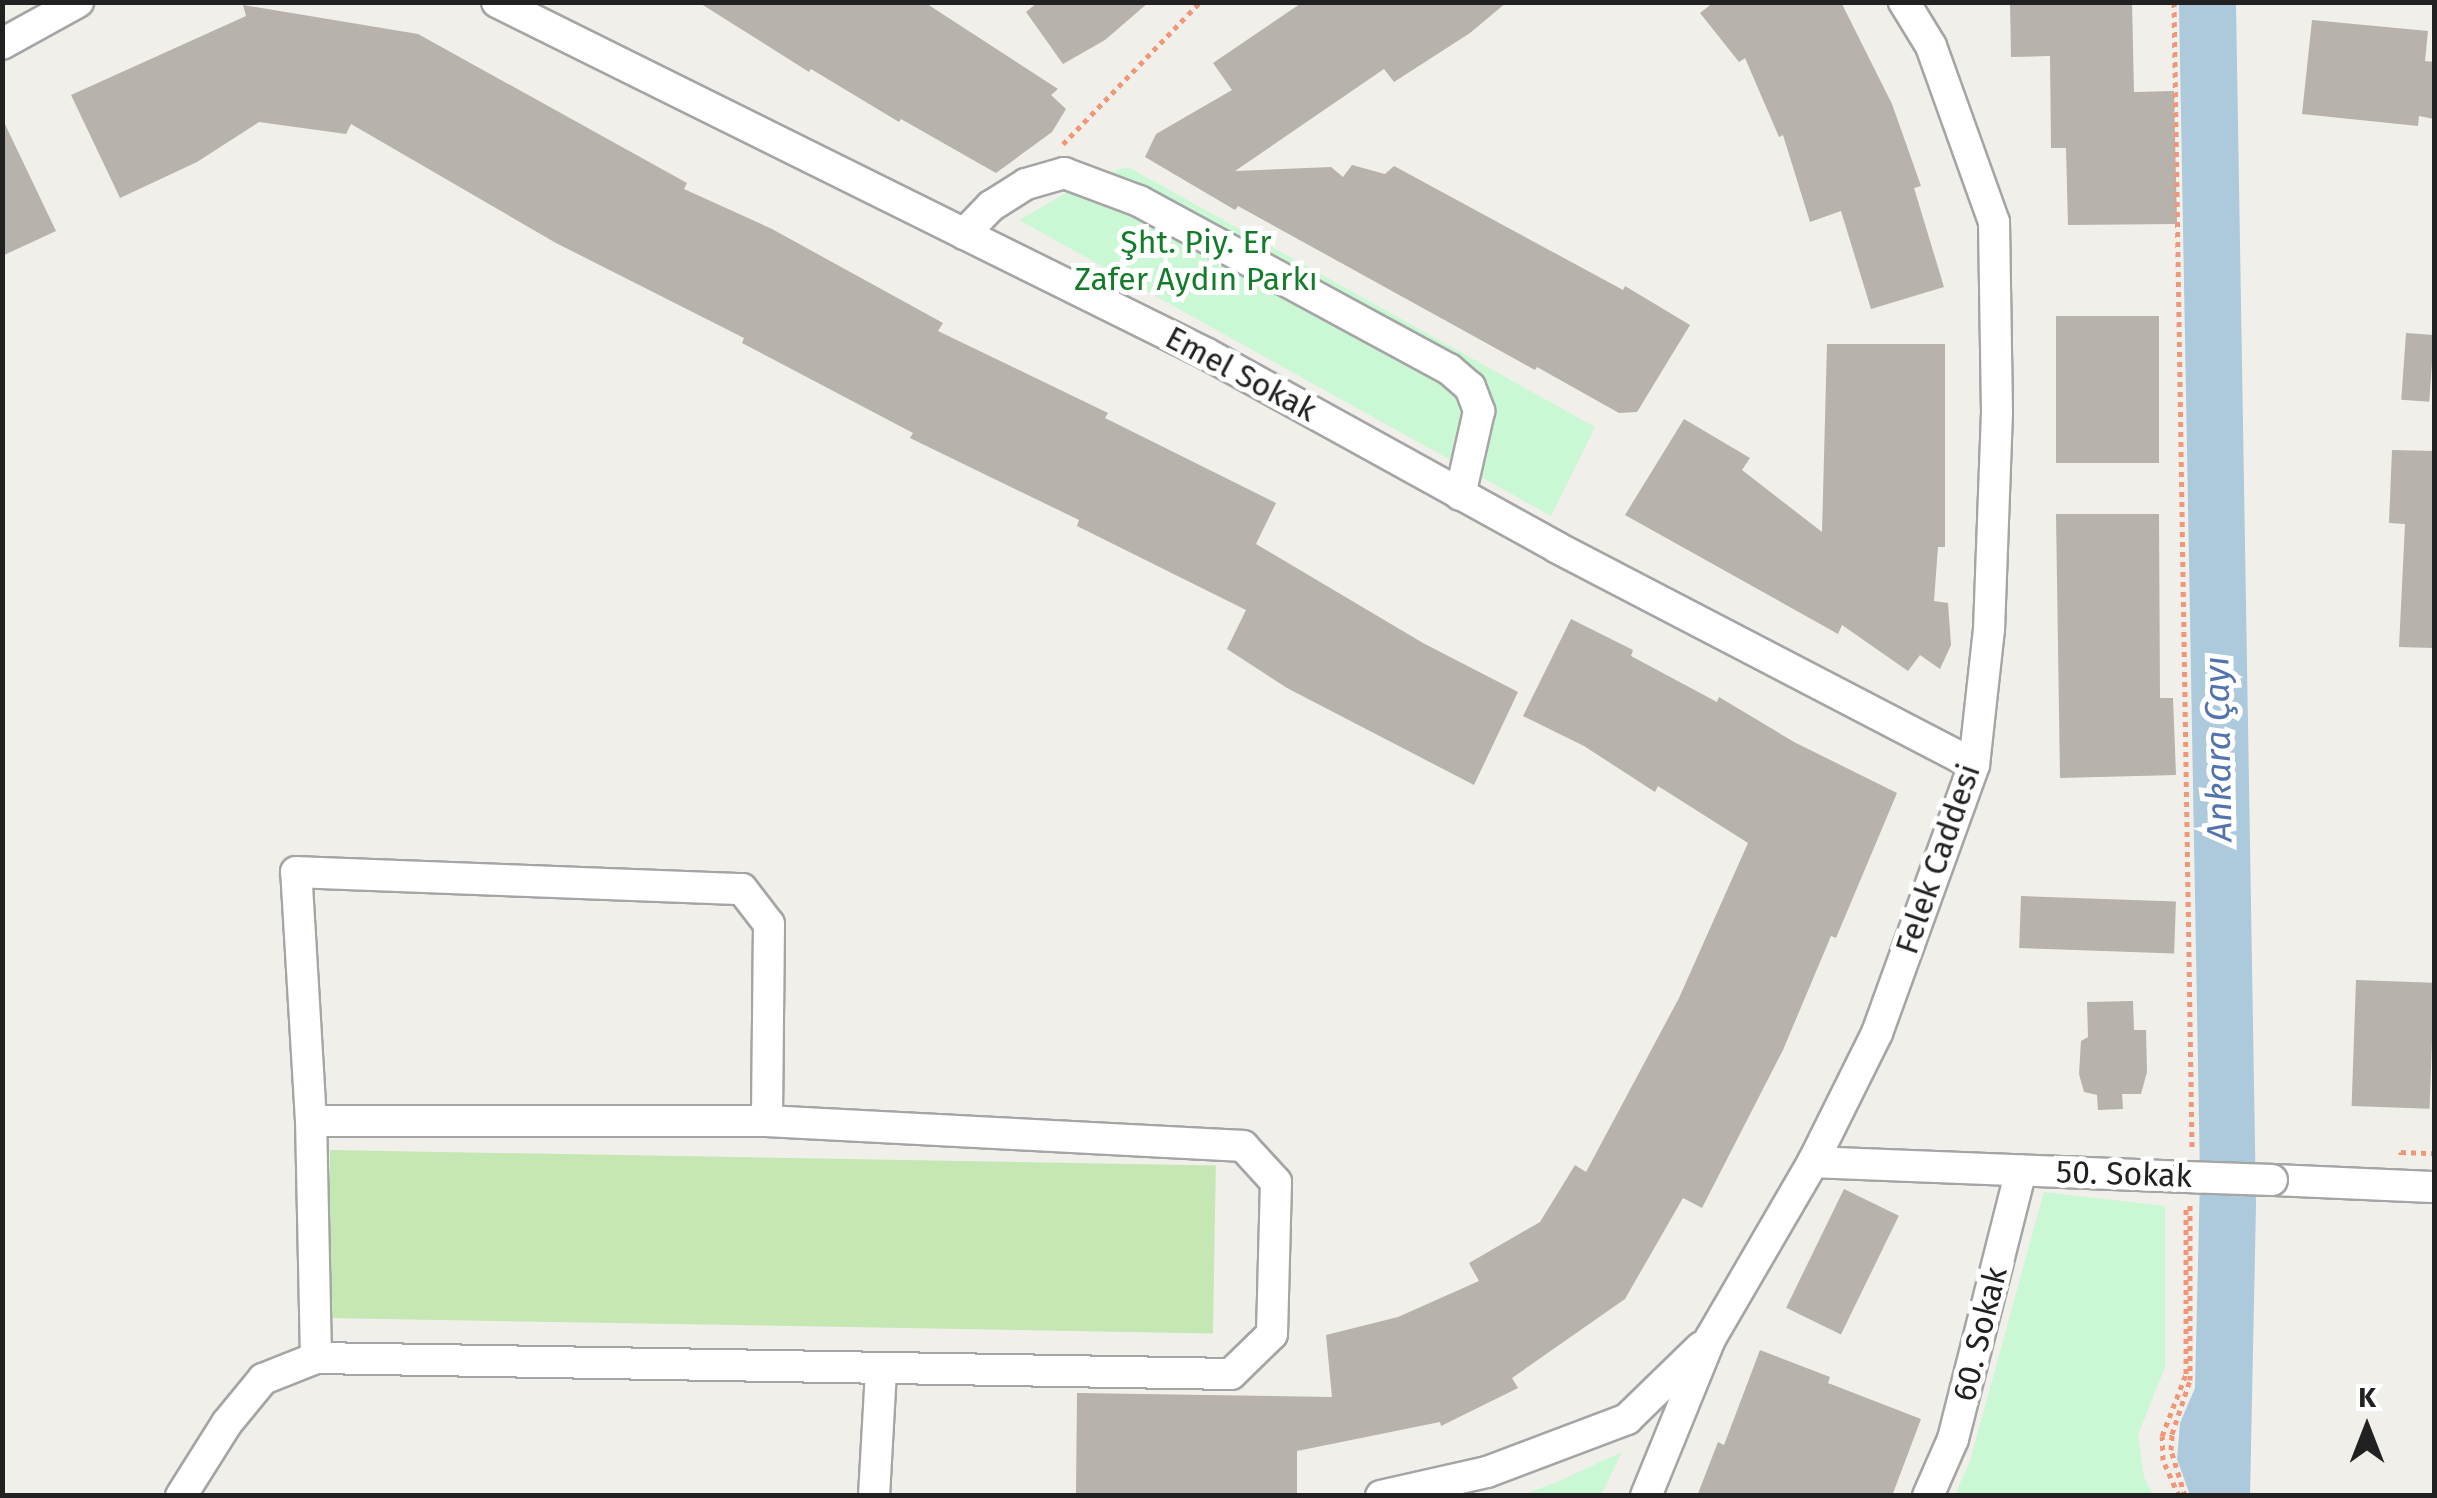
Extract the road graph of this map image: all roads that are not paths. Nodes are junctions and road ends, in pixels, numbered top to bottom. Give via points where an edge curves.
1 (78, 2) edge
2 (498, 2) edge
3 (1904, 2) edge
4 (7, 30) edge
5 (964, 234) junction
6 (1460, 495) junction
7 (1974, 766) junction
8 (312, 1121) junction
9 (768, 1121) junction
10 (1813, 1162) junction
11 (2021, 1170) junction
12 (2434, 1187) edge
13 (1710, 1339) junction
14 (316, 1358) junction
15 (880, 1368) junction
16 (181, 1496) edge
17 (874, 1496) edge
18 (1381, 1496) edge
19 (1646, 1496) edge
20 (1928, 1496) edge

1 - 4 street
2 - 5 street, Emel Sokak
3 - 7 street, Felek Caddesi via 1931,46 1994,222 1990,630
5 - 6 street, Emel Sokak via 1207,354
5 - 6 street via 1026,184 1064,173 1138,201 1449,368 1470,387 1479,411
6 - 7 street, Emel Sokak
7 - 10 street, Felek Caddesi via 1877,1033
8 - 9 street
8 - 9 street via 296,872 742,889 769,924
8 - 14 street
9 - 15 street via 1244,1146 1276,1182 1272,1334 1232,1374
10 - 11 street, 50. Sokak
10 - 13 street, Felek Caddesi
11 - 12 street, 50. Sokak, bridge via 2187,1190 2272,1180
11 - 20 street, 60. Sokak via 1953,1440
13 - 18 street via 1627,1419 1488,1472
13 - 19 street, Felek Caddesi
14 - 15 street
14 - 16 street via 263,1379
15 - 17 street

